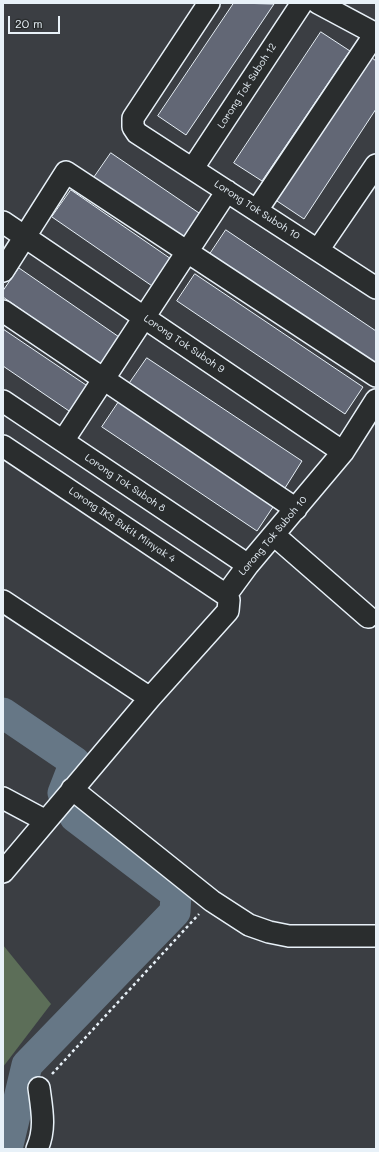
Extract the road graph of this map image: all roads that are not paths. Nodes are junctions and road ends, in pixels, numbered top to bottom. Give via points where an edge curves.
1 (208, 3) edge
2 (302, 3) edge
3 (318, 3) edge
4 (376, 34) edge
5 (376, 165) edge
6 (193, 168) junction
7 (227, 191) junction
8 (257, 210) junction
9 (3, 222) edge
10 (25, 237) junction
11 (318, 250) junction
12 (187, 252) junction
13 (3, 271) edge
14 (376, 288) edge
15 (3, 311) edge
16 (144, 318) junction
17 (376, 376) edge
18 (104, 380) junction
19 (376, 400) edge
20 (3, 401) edge
21 (63, 441) junction
22 (3, 446) edge
23 (343, 452) junction
24 (296, 509) junction
25 (274, 535) junction
26 (248, 565) junction
27 (3, 601) edge
28 (227, 603) junction
29 (368, 617) dead end
30 (150, 698) junction
31 (3, 798) edge
32 (61, 802) junction
33 (3, 872) edge
34 (376, 936) edge
35 (39, 1088) road end
36 (37, 1149) edge

1 - 6 street, Lorong Tok Suboh 10 via 133,118 133,127 137,133
2 - 6 street, Lorong Tok Suboh 12
3 - 4 street
4 - 8 street
5 - 11 street
6 - 7 street, Lorong Tok Suboh 10
7 - 8 street, Lorong Tok Suboh 10
7 - 12 street
8 - 11 street, Lorong Tok Suboh 10
9 - 10 street, Lorong Tok Suboh 9
10 - 12 street via 66,172
10 - 13 street
10 - 16 street, Lorong Tok Suboh 9
11 - 14 street, Lorong Tok Suboh 10
12 - 16 street
12 - 17 street
15 - 18 street
16 - 18 street
16 - 23 street, Lorong Tok Suboh 9
18 - 21 street
18 - 24 street
19 - 23 street, Lorong Tok Suboh 10
20 - 21 street, Lorong Tok Suboh 8
21 - 26 street, Lorong Tok Suboh 8
22 - 28 street, Lorong IKS Bukit Minyak 4
23 - 24 street, Lorong Tok Suboh 10
24 - 25 street, Lorong Tok Suboh 10
25 - 26 street, Lorong Tok Suboh 10
25 - 29 street
26 - 28 street, Lorong Tok Suboh 10
27 - 30 street
28 - 30 street, Lorong Tok Suboh 10
30 - 32 street, Lorong Tok Suboh 10
31 - 32 street
32 - 33 street, Lorong Tok Suboh 10
32 - 34 street via 249,924 268,932 290,936
35 - 36 street via 44,1125

